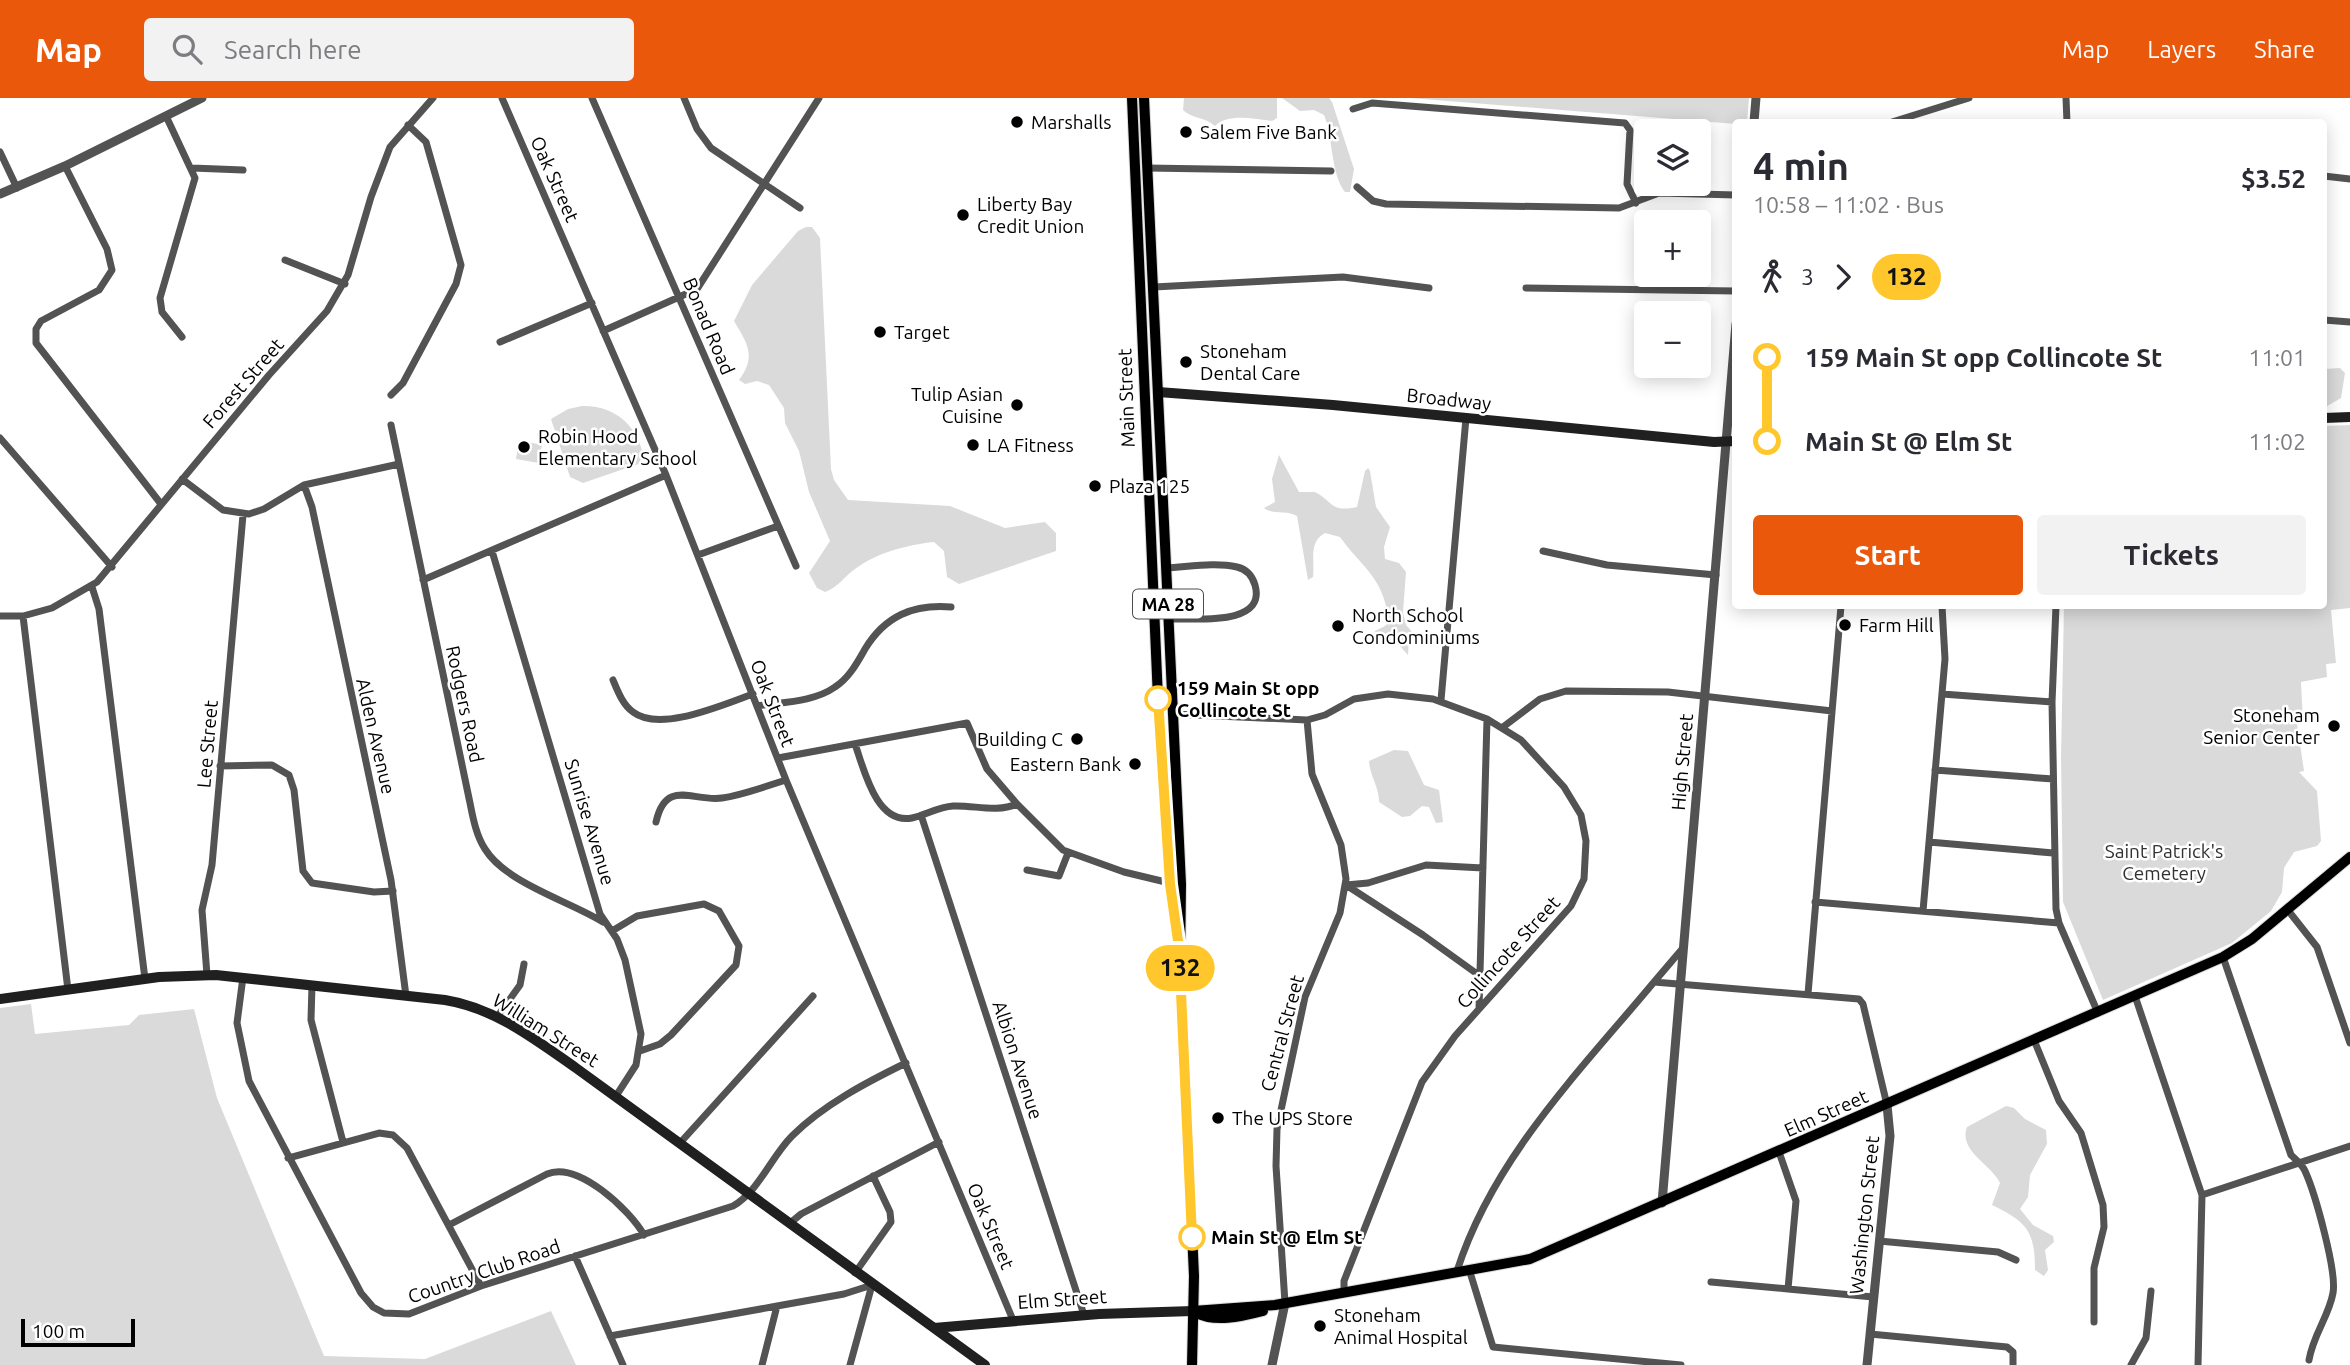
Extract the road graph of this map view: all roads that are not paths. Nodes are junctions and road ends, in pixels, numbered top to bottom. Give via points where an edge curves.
1 (202, 98) edge
2 (432, 98) edge
3 (502, 98) edge
4 (592, 98) edge
5 (684, 98) edge
6 (819, 98) edge
7 (1132, 98) edge
8 (1144, 98) edge
9 (1756, 98) edge
10 (1969, 98) edge
11 (2066, 98) edge
12 (1951, 101) edge
13 (1353, 109) dead end
14 (166, 116) junction
15 (1754, 119) edge
16 (1900, 119) edge
17 (2067, 119) edge
18 (408, 125) junction
19 (0, 152) edge
20 (65, 166) junction
21 (192, 168) junction
22 (1147, 168) junction
23 (243, 170) dead end
24 (1331, 170) dead end
25 (2327, 176) edge
26 (2350, 179) edge
27 (764, 185) junction
28 (1357, 187) dead end
29 (17, 188) junction
30 (0, 194) edge
31 (1732, 195) edge
32 (1636, 202) junction
33 (800, 208) dead end
34 (285, 260) dead end
35 (345, 284) junction
36 (1153, 287) junction
37 (1429, 288) dead end
38 (1526, 288) dead end
39 (1732, 291) edge
40 (680, 299) junction
41 (592, 303) junction
42 (2327, 320) edge
43 (2350, 321) edge
44 (603, 331) junction
45 (182, 337) dead end
46 (499, 342) dead end
47 (1158, 392) junction
48 (391, 395) dead end
49 (2350, 417) edge
50 (1466, 418) junction
51 (2327, 418) edge
52 (1732, 421) edge
53 (391, 425) dead end
54 (0, 438) edge
55 (1731, 442) edge
56 (399, 464) junction
57 (666, 475) junction
58 (182, 479) junction
59 (304, 485) junction
60 (161, 504) junction
61 (243, 514) junction
62 (778, 526) junction
63 (492, 551) junction
64 (1544, 551) dead end
65 (698, 555) junction
66 (796, 566) dead end
67 (112, 567) junction
68 (1166, 568) junction
69 (1716, 575) junction
70 (423, 580) junction
71 (92, 587) junction
72 (951, 607) dead end
73 (1841, 609) edge
74 (1942, 609) edge
75 (2056, 609) edge
76 (23, 615) junction
77 (0, 616) edge
78 (1169, 619) junction
79 (1157, 673) junction
80 (613, 680) dead end
81 (1172, 682) junction
82 (753, 694) junction
83 (1942, 694) junction
84 (1705, 698) junction
85 (1441, 701) junction
86 (2052, 702) junction
87 (757, 706) junction
88 (1832, 711) junction
89 (1173, 715) junction
90 (1487, 719) junction
91 (1307, 720) junction
92 (1503, 727) junction
93 (855, 744) junction
94 (778, 758) junction
95 (220, 766) junction
96 (1935, 770) junction
97 (2053, 779) junction
98 (786, 780) junction
99 (1164, 795) junction
100 (1177, 800) junction
101 (1017, 804) junction
102 (921, 815) junction
103 (656, 822) dead end
104 (1929, 842) junction
105 (1068, 853) junction
106 (2053, 853) junction
107 (2350, 857) edge
108 (1483, 868) junction
109 (1027, 870) dead end
110 (1176, 884) junction
111 (1346, 885) junction
112 (393, 891) junction
113 (1815, 902) junction
114 (2287, 909) junction
115 (1923, 911) junction
116 (604, 922) junction
117 (2059, 923) junction
118 (612, 931) junction
119 (1684, 947) junction
120 (2223, 957) junction
121 (524, 964) dead end
122 (206, 975) junction
123 (1480, 976) junction
124 (243, 977) junction
125 (145, 979) junction
126 (1654, 982) junction
127 (1681, 984) junction
128 (312, 985) junction
129 (68, 990) junction
130 (1808, 994) junction
131 (406, 996) junction
132 (813, 996) dead end
133 (2134, 996) junction
134 (0, 999) edge
135 (1479, 1009) junction
136 (2098, 1013) junction
137 (496, 1017) junction
138 (2034, 1040) junction
139 (2350, 1043) edge
140 (640, 1051) junction
141 (906, 1063) junction
142 (616, 1096) junction
143 (1887, 1105) junction
144 (343, 1142) junction
145 (939, 1142) junction
146 (680, 1143) junction
147 (2350, 1146) edge
148 (1779, 1152) junction
149 (288, 1158) junction
150 (2297, 1162) junction
151 (873, 1176) junction
152 (748, 1193) junction
153 (2202, 1195) junction
154 (1662, 1203) junction
155 (789, 1224) junction
156 (449, 1225) junction
157 (644, 1235) junction
158 (1879, 1241) junction
159 (575, 1256) junction
160 (2016, 1260) dead end
161 (1463, 1270) junction
162 (855, 1273) junction
163 (1711, 1282) dead end
164 (872, 1285) junction
165 (481, 1286) junction
166 (1788, 1289) junction
167 (2151, 1291) dead end
168 (1343, 1293) junction
169 (1873, 1297) junction
170 (1280, 1304) junction
171 (776, 1306) junction
172 (1193, 1311) junction
173 (1084, 1315) junction
174 (1013, 1320) junction
175 (2094, 1322) dead end
176 (934, 1328) junction
177 (1870, 1334) junction
178 (610, 1336) junction
179 (2309, 1360) dead end
180 (623, 1365) edge
181 (762, 1365) edge
182 (850, 1365) edge
183 (985, 1365) edge
184 (1192, 1365) edge
185 (1272, 1365) edge
186 (1681, 1365) edge
187 (1867, 1365) edge
188 (2013, 1365) edge
189 (2131, 1365) edge
190 (2198, 1365) edge

1 - 14 street
2 - 18 street, Forest Street
3 - 41 street, Oak Street
4 - 40 street, Bonad Road
5 - 27 street via 697,130 711,148
6 - 27 street
7 - 79 main road, Main Street / MA 28
8 - 22 main road, Main Street / MA 28
9 - 15 street
10 - 12 street
11 - 17 street
12 - 16 street
13 - 32 street via 1372,103 1625,123 1630,129 1627,184
14 - 20 street
14 - 21 street
18 - 35 street, Forest Street via 382,165
18 - 48 street via 426,142 461,265 456,284 403,383
19 - 29 street
20 - 29 street
20 - 60 street via 113,270 99,290 43,319 34,335 42,354
21 - 23 street
21 - 45 street via 194,189 160,301 162,312
22 - 24 street
22 - 36 main road, Main Street / MA 28
25 - 26 street
27 - 33 street
27 - 40 street via 704,280
28 - 32 street via 1382,204 1619,208
29 - 30 street
31 - 32 street via 1659,193
34 - 35 street
35 - 58 street, Forest Street via 327,311
36 - 37 street via 1343,277
36 - 47 main road, Main Street / MA 28
38 - 39 street
40 - 44 street
40 - 62 street, Bonad Road
41 - 44 street, Oak Street
41 - 46 street
42 - 43 street
44 - 57 street, Oak Street
47 - 50 main road, Broadway
47 - 68 main road, Main Street / MA 28
49 - 51 main road
50 - 55 main road, Broadway
50 - 85 street
52 - 55 street, High Street
53 - 56 street, Rodgers Road
54 - 67 street
55 - 69 street, High Street
56 - 59 street
56 - 70 street, Rodgers Road
57 - 63 street
57 - 65 street, Oak Street
58 - 60 street, Forest Street
58 - 61 street via 223,510
59 - 61 street via 264,509
59 - 112 street, Alden Avenue
60 - 67 street, Forest Street
61 - 95 street, Lee Street
62 - 65 street
62 - 66 street, Bonad Road
63 - 70 street
63 - 116 street, Sunrise Avenue
64 - 69 street via 1607,565
65 - 82 street, Oak Street
67 - 71 street, Forest Street
68 - 78 main road, Main Street / MA 28
68 - 78 street via 1238,567 1251,576 1256,589 1252,606 1242,614
69 - 84 street, High Street
70 - 116 street, Rodgers Road via 481,842 509,872
71 - 76 street, Forest Street via 61,605
71 - 125 street via 99,609
72 - 87 street via 922,606 891,620 875,634 846,677 828,691
73 - 88 street
74 - 83 street
75 - 86 street
76 - 77 street, Forest Street
76 - 129 street
78 - 81 main road, Main Street / MA 28
79 - 81 main road via 1167,673
79 - 99 main road, Main Street / MA 28
80 - 82 street via 629,708 654,720
81 - 89 main road, Main Street / MA 28
82 - 87 street, Oak Street
83 - 86 street
83 - 96 street
84 - 88 street
84 - 92 street via 1664,692 1559,691 1540,699
84 - 119 street, High Street
85 - 90 street, Collincote Street
85 - 91 street, Collincote Street via 1404,694 1374,695
86 - 97 street
87 - 94 street, Oak Street
88 - 113 street
89 - 91 street, Collincote Street
89 - 100 main road, Main Street / MA 28
90 - 92 street, Collincote Street
90 - 108 street
91 - 111 street, Central Street via 1312,774 1342,848
92 - 135 street, Collincote Street via 1536,755 1578,808 1585,830 1586,865 1571,906
93 - 94 street
93 - 101 street via 966,723 984,764
93 - 102 street via 885,811 901,819
94 - 98 street, Oak Street
95 - 112 street via 272,765 289,775 303,871 312,883
95 - 122 street, Lee Street via 212,871 202,910
96 - 97 street
96 - 104 street
97 - 106 street
98 - 103 street via 722,798 675,796 662,804
98 - 141 street, Oak Street
99 - 100 main road
99 - 110 main road, Main Street / MA 28
100 - 110 main road, Main Street / MA 28
101 - 102 street via 1000,810 949,806
101 - 105 street
102 - 173 street, Albion Avenue
104 - 106 street
104 - 115 street
105 - 109 street via 1059,876
105 - 110 street
106 - 117 street
107 - 114 main road, Elm Street
108 - 111 street via 1426,865
108 - 123 street
110 - 172 main road, Main Street / MA 28
111 - 123 street
111 - 170 street, Central Street via 1340,913 1305,997 1277,1129
112 - 131 street, Alden Avenue
113 - 115 street
113 - 130 street
114 - 120 main road, Elm Street
114 - 139 street via 2317,947
115 - 117 street
116 - 118 street, Sunrise Avenue
117 - 136 street
118 - 140 street, Sunrise Avenue via 627,965
118 - 140 street via 637,916 704,904 719,911 739,946 736,965 671,1035
119 - 126 street
119 - 127 street, High Street
120 - 133 main road, Elm Street
120 - 150 street
121 - 137 street via 520,985
122 - 124 main road, William Street
122 - 125 main road, William Street
123 - 135 street
124 - 128 main road, William Street
124 - 149 street, Country Club Road via 237,1018 243,1057 256,1098
125 - 129 main road, William Street
126 - 127 street, Washington Street
126 - 161 street via 1519,1147 1494,1189
127 - 130 street, Washington Street
127 - 154 street, High Street
128 - 131 main road, William Street
128 - 144 street via 312,1025
129 - 134 main road, William Street
130 - 143 street, Washington Street via 1862,1002
131 - 137 main road, William Street via 453,1002
132 - 146 street
133 - 136 main road, Elm Street
133 - 153 street
135 - 168 street, Collincote Street via 1448,1044 1419,1089
136 - 138 main road, Elm Street
137 - 142 main road, William Street
138 - 143 main road, Elm Street
138 - 175 street via 2059,1101 2081,1133 2103,1205 2104,1227 2094,1268
140 - 142 street, Sunrise Avenue via 633,1072
141 - 145 street, Oak Street
141 - 152 street via 863,1085 794,1134
142 - 146 main road, William Street
143 - 148 main road, Elm Street
143 - 158 street, Washington Street via 1890,1136
144 - 149 street
144 - 156 street via 379,1133 401,1140
145 - 151 street
145 - 174 street, Oak Street
146 - 152 main road, William Street
147 - 150 street
148 - 154 main road, Elm Street
148 - 166 street via 1796,1201
149 - 165 street, Country Club Road via 373,1307 390,1314 409,1314
150 - 153 street
150 - 179 street via 2304,1169 2316,1205 2333,1285
151 - 155 street
151 - 162 street via 891,1222
152 - 155 main road, William Street
152 - 157 street, Country Club Road via 729,1208
153 - 190 street
154 - 161 main road, Elm Street via 1530,1259
155 - 162 main road, William Street
156 - 157 street via 547,1174 564,1170 580,1176 631,1214
156 - 165 street
157 - 159 street, Country Club Road
158 - 160 street via 1998,1252
158 - 169 street, Washington Street
159 - 165 street, Country Club Road
159 - 178 street
161 - 168 main road, Elm Street
161 - 186 street via 1493,1348
162 - 164 main road, William Street
163 - 166 street
164 - 171 street
164 - 176 main road, William Street
164 - 182 street
166 - 169 street
167 - 189 street via 2146,1338
168 - 170 main road, Elm Street
169 - 177 street, Washington Street
170 - 172 main road, Elm Street
170 - 185 street, Central Street
171 - 178 street
171 - 181 street
172 - 173 main road, Elm Street
172 - 184 main road, Main Street / MA 28
173 - 174 main road, Elm Street
174 - 176 main road, Elm Street
176 - 183 main road, William Street
177 - 187 street, Washington Street
177 - 188 street via 2012,1350
178 - 180 street

